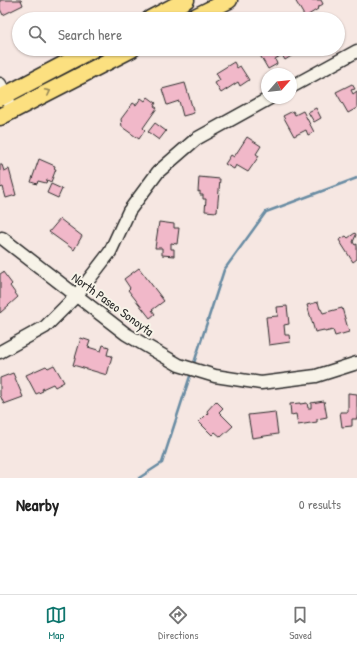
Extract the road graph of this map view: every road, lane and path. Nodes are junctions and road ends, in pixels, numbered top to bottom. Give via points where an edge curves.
1 (186, 0) edge
2 (229, 0) edge
3 (163, 12) edge
4 (205, 12) edge
5 (357, 52) edge
6 (78, 56) edge
7 (118, 56) edge
8 (297, 84) edge
9 (2, 92) edge
10 (261, 103) edge
11 (6, 114) edge
12 (2, 238) dead end
13 (77, 295) junction
14 (0, 352) edge
15 (357, 363) edge

1 - 3 main road
2 - 4 main road
5 - 8 street
6 - 9 main road
11 -> 7 main road
9 - 11 street
10 - 13 street via 196,139 158,172 129,211 110,252
12 - 13 street, North Paseo Sonoyta
13 - 14 street via 45,327
13 - 15 street, North Paseo Sonoyta via 126,334 179,365 215,376 260,383 316,376

